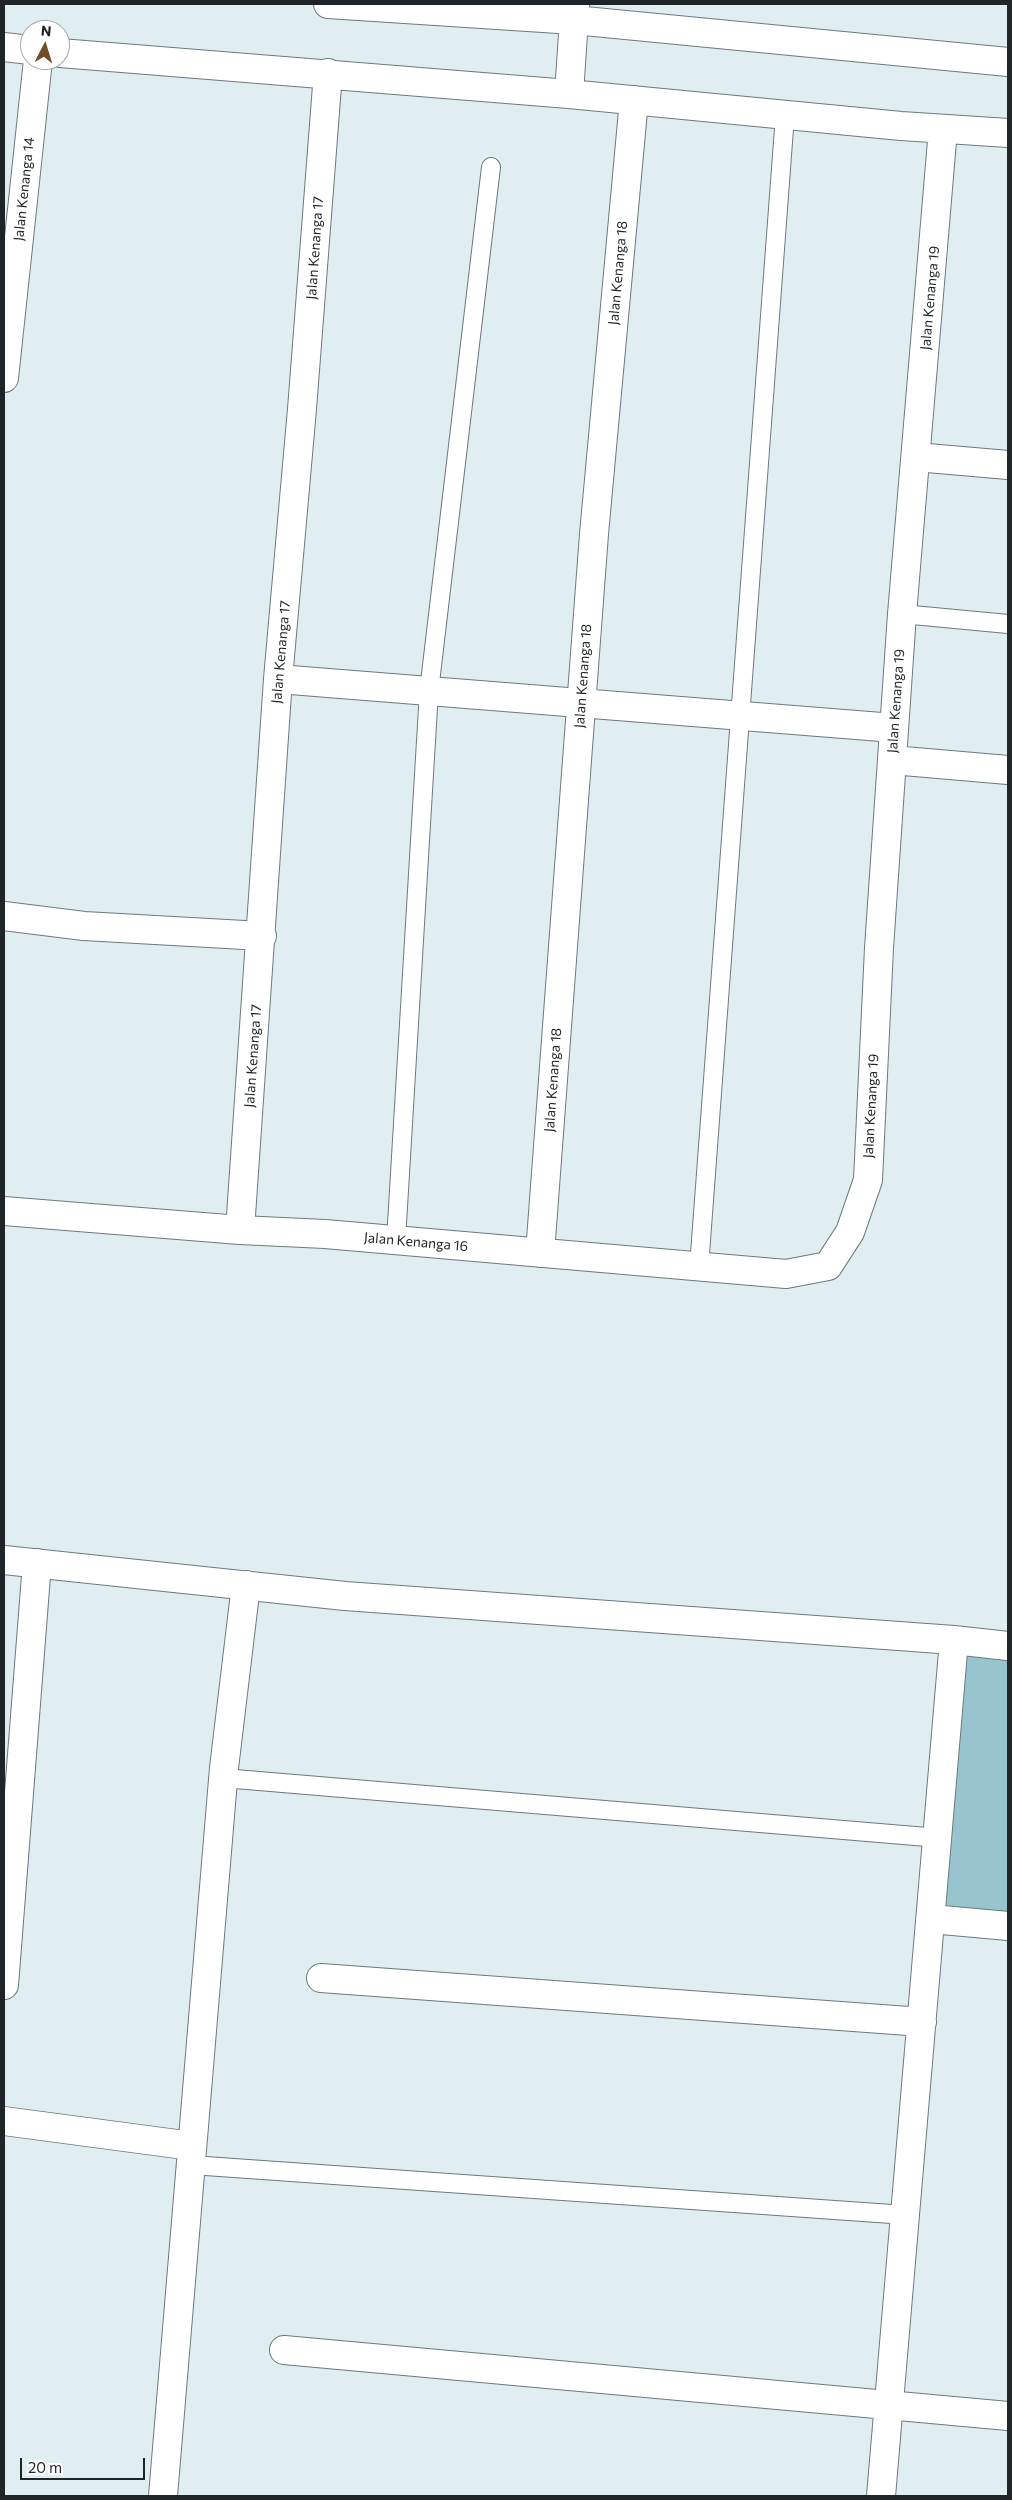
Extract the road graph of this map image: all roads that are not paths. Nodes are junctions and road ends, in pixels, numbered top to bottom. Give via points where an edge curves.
1 (328, 4) edge
2 (575, 12) edge
3 (4, 47) edge
4 (20, 49) edge
5 (70, 54) edge
6 (1008, 62) edge
7 (37, 70) edge
8 (328, 74) junction
9 (569, 94) junction
10 (634, 100) junction
11 (784, 115) junction
12 (943, 129) junction
13 (1008, 133) edge
14 (491, 167) dead end
15 (4, 378) edge
16 (916, 457) junction
17 (1008, 465) edge
18 (902, 614) junction
19 (1008, 624) edge
20 (278, 679) junction
21 (429, 690) junction
22 (581, 702) junction
23 (740, 716) junction
24 (894, 728) junction
25 (892, 760) junction
26 (1008, 770) edge
27 (4, 916) edge
28 (262, 936) junction
29 (4, 1212) edge
30 (240, 1230) junction
31 (396, 1240) junction
32 (540, 1253) junction
33 (828, 1266) joint
34 (699, 1267) junction
35 (4, 1560) edge
36 (37, 1564) junction
37 (246, 1585) junction
38 (954, 1640) junction
39 (1008, 1646) edge
40 (223, 1778) junction
41 (939, 1838) junction
42 (932, 1919) junction
43 (1008, 1926) edge
44 (4, 1978) edge
45 (321, 1978) dead end
46 (4, 1985) edge
47 (922, 2022) junction
48 (4, 2121) edge
49 (192, 2155) junction
50 (906, 2215) junction
51 (284, 2350) dead end
52 (889, 2404) junction
53 (1008, 2416) edge
54 (163, 2496) edge
55 (881, 2496) edge

1 - 2 street
2 - 6 street
2 - 9 street
3 - 4 street
5 - 8 street
7 - 15 street, Jalan Kenanga 14
8 - 9 street
8 - 20 street, Jalan Kenanga 17
9 - 10 street
10 - 11 street
10 - 22 street, Jalan Kenanga 18
11 - 12 street
11 - 23 lane
12 - 13 street
12 - 16 street, Jalan Kenanga 19
14 - 21 lane
16 - 17 street
16 - 18 street, Jalan Kenanga 19
18 - 19 lane
18 - 24 street, Jalan Kenanga 19
20 - 21 street
20 - 28 street, Jalan Kenanga 17
21 - 22 street
21 - 31 lane
22 - 23 street
22 - 32 street, Jalan Kenanga 18
23 - 24 street
23 - 34 lane
24 - 25 street, Jalan Kenanga 19
25 - 26 street
25 - 33 street, Jalan Kenanga 19 via 868,1180 850,1232
27 - 28 street via 84,926
28 - 30 street, Jalan Kenanga 17
29 - 30 street, Jalan Kenanga 16
30 - 31 street, Jalan Kenanga 16
31 - 32 street, Jalan Kenanga 16
32 - 34 street, Jalan Kenanga 16
33 - 34 street, Jalan Kenanga 16 via 786,1274
35 - 36 street
36 - 37 street
36 - 44 street
37 - 38 street via 345,1596
37 - 40 street
38 - 39 street
38 - 41 street
40 - 41 lane
40 - 49 street
41 - 42 street
42 - 43 street
42 - 47 street
44 - 46 street
45 - 47 street
47 - 50 street
48 - 49 street
49 - 50 lane
49 - 54 street
50 - 52 street
51 - 52 street
52 - 53 street
52 - 55 street

